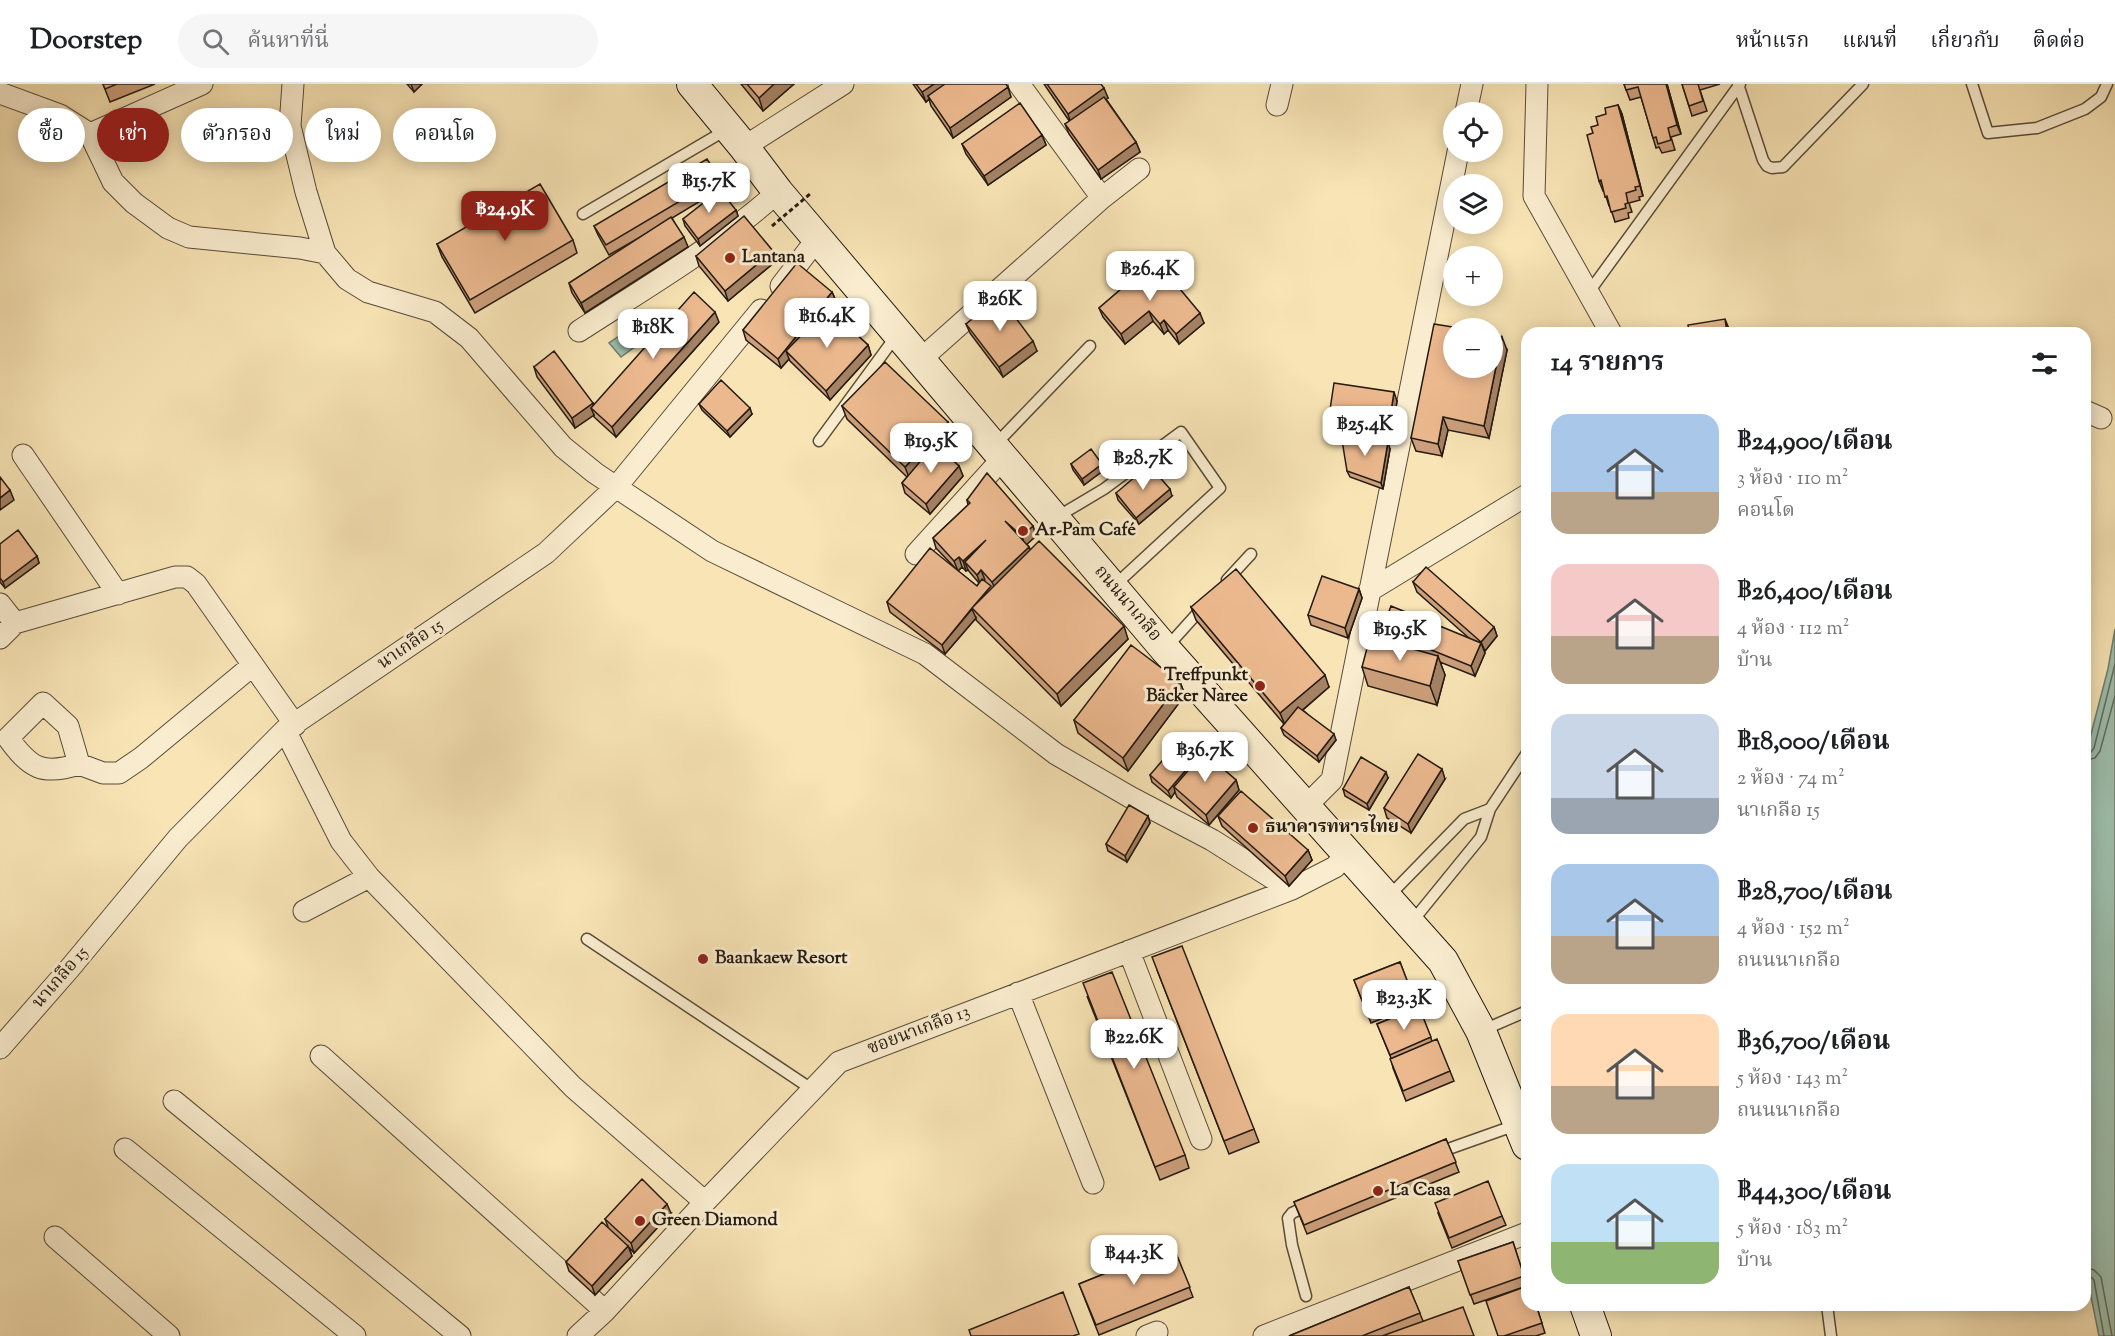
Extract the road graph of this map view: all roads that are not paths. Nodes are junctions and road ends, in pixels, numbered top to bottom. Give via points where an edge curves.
1 (202, 84) edge
2 (293, 84) edge
3 (692, 84) edge
4 (843, 84) edge
5 (1019, 84) edge
6 (1282, 84) edge
7 (1472, 84) edge
8 (1537, 84) edge
9 (1739, 84) edge
10 (1863, 84) edge
11 (1972, 84) edge
12 (2107, 84) edge
13 (0, 93) edge
14 (1468, 102) edge
15 (1277, 105) dead end
16 (90, 134) junction
17 (736, 138) junction
18 (1456, 162) edge
19 (1139, 169) dead end
20 (778, 192) junction
21 (1102, 198) junction
22 (583, 214) dead end
23 (817, 239) junction
24 (326, 253) junction
25 (1589, 292) junction
26 (1608, 327) edge
27 (579, 331) dead end
28 (898, 333) junction
29 (1090, 346) dead end
30 (920, 360) junction
31 (819, 441) dead end
32 (999, 452) junction
33 (23, 456) dead end
34 (617, 486) junction
35 (1521, 499) edge
36 (1054, 518) junction
37 (916, 554) dead end
38 (1251, 554) dead end
39 (1113, 587) junction
40 (1369, 591) junction
41 (118, 594) junction
42 (0, 604) edge
43 (7, 631) edge
44 (1165, 649) junction
45 (253, 665) junction
46 (290, 727) junction
47 (1521, 762) edge
48 (79, 764) dead end
49 (1305, 807) junction
50 (1490, 809) junction
51 (1347, 853) junction
52 (369, 877) junction
53 (1292, 889) junction
54 (1387, 898) junction
55 (303, 911) dead end
56 (1410, 924) junction
57 (587, 939) dead end
58 (1129, 951) junction
59 (1018, 993) junction
60 (1521, 1014) edge
61 (1481, 1031) junction
62 (0, 1048) edge
63 (321, 1056) dead end
64 (813, 1090) junction
65 (174, 1101) dead end
66 (1521, 1119) edge
67 (1201, 1139) dead end
68 (125, 1149) dead end
69 (1425, 1158) edge
70 (1093, 1183) dead end
71 (1321, 1200) edge
72 (705, 1202) junction
73 (1521, 1235) edge
74 (55, 1237) dead end
75 (1306, 1296) dead end
76 (605, 1311) junction
77 (1828, 1311) edge
78 (169, 1336) edge
79 (355, 1336) edge
80 (460, 1336) edge
81 (578, 1336) edge
82 (1264, 1336) edge
83 (1831, 1336) edge

1 - 16 street
2 - 24 street via 290,126
3 - 17 street, ถนนนาเกลือ
4 - 17 street
5 - 21 street
6 - 15 street
7 - 14 street
8 - 25 street via 1534,196
9 - 10 lane via 1763,160 1767,166 1777,168 1798,154
9 - 25 lane
11 - 12 lane via 1989,133 2037,128 2085,109 2101,97
13 - 16 street via 60,114
16 - 24 street via 113,182 168,228 189,237
17 - 20 street, ถนนนาเกลือ
17 - 22 lane
18 - 40 street
19 - 21 street
20 - 23 street, ถนนนาเกลือ
20 - 27 street via 697,256
21 - 30 street
23 - 28 street, ถนนนาเกลือ
23 - 34 street, นาเกลือ 15
24 - 34 street via 347,279 368,292 435,312 469,338 563,447
25 - 26 street
28 - 30 street, ถนนนาเกลือ
28 - 31 lane
29 - 32 lane
30 - 32 street, ถนนนาเกลือ
32 - 36 street, ถนนนาเกลือ
32 - 37 street
33 - 41 street
34 - 46 street, นาเกลือ 15 via 546,554
34 - 53 street via 712,551 924,654 1056,754
35 - 40 street
36 - 39 street, ถนนนาเกลือ
36 - 39 lane via 1104,489 1181,432 1220,488
38 - 44 lane
39 - 44 street, ถนนนาเกลือ
40 - 49 street via 1332,780
41 - 43 street
41 - 45 street via 187,577
42 - 43 street
44 - 49 street, ถนนนาเกลือ
45 - 46 street
45 - 48 street via 120,773 104,774
46 - 52 street via 341,841
46 - 62 street, นาเกลือ 15 via 178,838
47 - 50 lane
49 - 51 street, ถนนนาเกลือ
50 - 54 lane via 1464,819
50 - 56 lane via 1481,837
51 - 53 street, ซอยนาเกลือ 13 via 1335,867
51 - 54 street, ถนนนาเกลือ
52 - 55 street
52 - 72 street via 573,1087
53 - 58 street, ซอยนาเกลือ 13
54 - 56 street, ถนนนาเกลือ
56 - 61 street, ถนนนาเกลือ via 1443,961
57 - 64 lane
58 - 59 street, ซอยนาเกลือ 13
58 - 67 street
59 - 64 street, ซอยนาเกลือ 13 via 839,1062
59 - 70 street
60 - 61 lane
61 - 66 street, ถนนนาเกลือ
63 - 76 street
64 - 72 street, ซอยนาเกลือ 13
65 - 80 street
66 - 69 lane
68 - 79 street
71 - 75 lane via 1288,1218
72 - 76 street, ซอยนาเกลือ 13
73 - 82 street
74 - 78 street
76 - 81 street, ซอยนาเกลือ 13
77 - 83 lane

